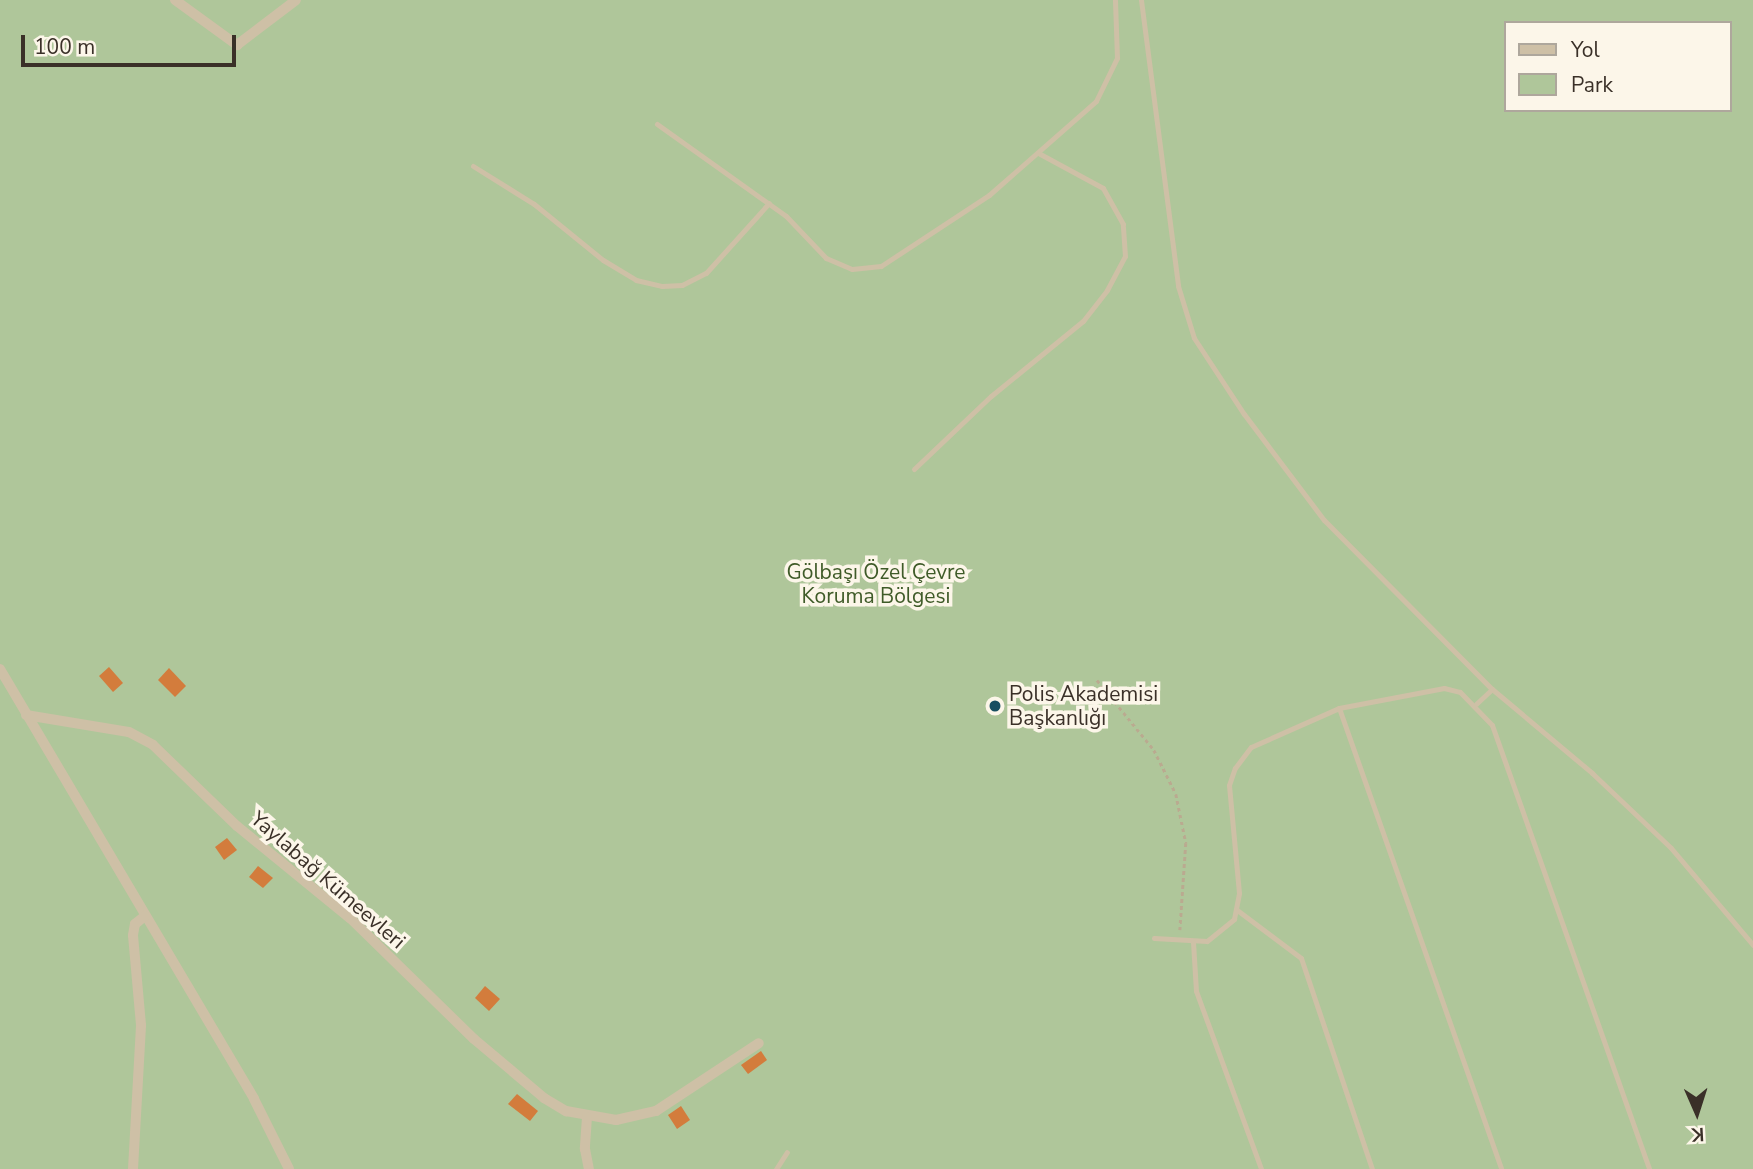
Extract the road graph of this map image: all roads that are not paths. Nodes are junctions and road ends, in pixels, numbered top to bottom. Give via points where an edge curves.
1 (176, 0) edge
2 (296, 0) edge
3 (1115, 0) edge
4 (1141, 0) edge
5 (657, 124) dead end
6 (1040, 154) junction
7 (473, 166) dead end
8 (769, 203) junction
9 (914, 469) dead end
10 (0, 669) edge
11 (1492, 689) junction
12 (1476, 704) junction
13 (1339, 708) junction
14 (26, 715) junction
15 (1237, 910) junction
16 (145, 916) junction
17 (1154, 938) dead end
18 (1193, 942) junction
19 (1753, 945) edge
20 (758, 1043) dead end
21 (587, 1117) junction
22 (787, 1152) dead end
23 (133, 1169) edge
24 (289, 1169) edge
25 (589, 1169) edge
26 (776, 1169) edge
27 (1261, 1169) edge
28 (1372, 1169) edge
29 (1501, 1169) edge
30 (1649, 1169) edge

1 - 2 street via 237,45
3 - 6 lane via 1119,44 1109,82 1088,110
4 - 11 lane via 1178,286 1194,338 1324,520
5 - 8 lane
6 - 8 lane via 989,195 891,261 870,269 844,268 826,258
6 - 9 lane via 1096,181 1110,196 1124,224 1125,256 1083,321 991,396
7 - 8 lane via 534,204 603,260 636,280 662,286 682,285 706,273
10 - 14 street
11 - 12 lane
11 - 19 lane via 1592,773 1671,848
12 - 13 lane via 1444,688
12 - 30 lane via 1492,725
13 - 15 lane via 1259,742 1235,768 1229,794
13 - 29 lane
14 - 16 street
14 - 21 street, Yaylabağ Kümeevleri via 141,736 237,826 349,918 534,1090 554,1105
15 - 18 lane via 1223,932
15 - 28 lane via 1301,958
16 - 23 street via 135,924 133,935 141,1025
16 - 24 street via 254,1099
17 - 18 lane
18 - 27 lane via 1196,991
20 - 21 street, Yaylabağ Kümeevleri via 656,1111 616,1120
21 - 25 street
22 - 26 lane

